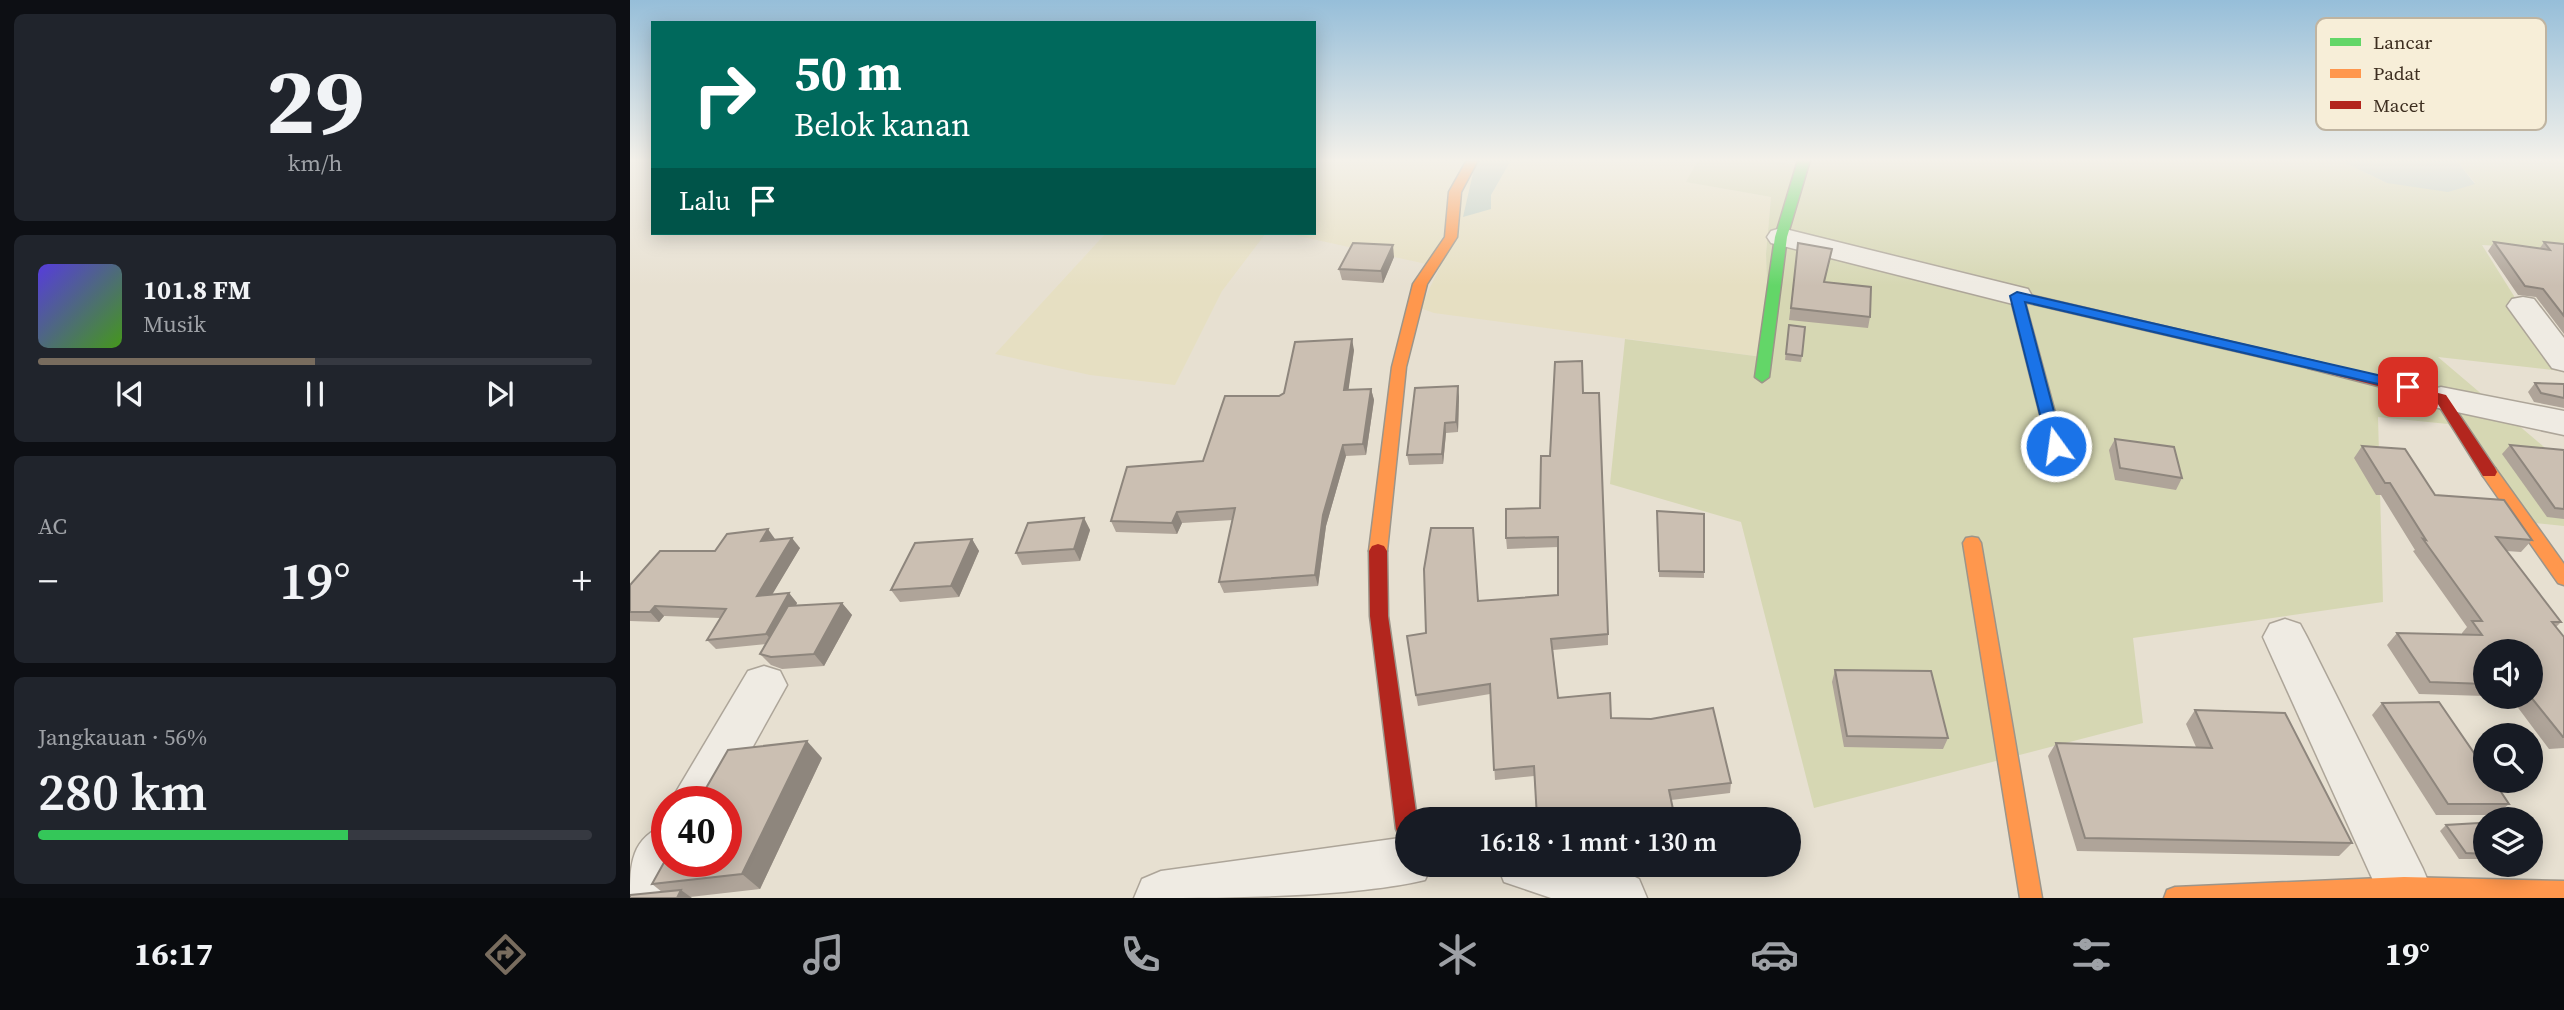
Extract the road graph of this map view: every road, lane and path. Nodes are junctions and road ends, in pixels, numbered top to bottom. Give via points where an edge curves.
1 (1454, 202) edge
2 (1791, 202) edge
3 (1781, 237) junction
4 (2017, 296) junction
5 (2523, 306) dead end
6 (2560, 353) edge
7 (1762, 377) dead end
8 (2441, 397) junction
9 (2564, 423) edge
10 (2056, 446) dead end
11 (1972, 543) dead end
12 (2564, 578) edge
13 (2285, 637) dead end
14 (764, 685) dead end
15 (704, 786) edge
16 (1404, 807) edge
17 (1395, 864) edge
18 (651, 876) edge
19 (1558, 877) edge
20 (2404, 888) junction
21 (2564, 892) edge
22 (1603, 893) edge
23 (638, 898) edge
24 (1161, 898) edge
25 (2031, 898) edge
26 (2175, 898) edge

1 - 16 street via 1451,237 1420,284 1399,367 1378,534 1379,616
2 - 3 street
3 - 4 street
3 - 7 street
4 - 8 street
4 - 10 street
5 - 6 street
8 - 9 street
8 - 12 street
11 - 25 street
13 - 20 street
14 - 15 street
17 - 24 street
18 - 23 street
19 - 22 street
20 - 21 street
20 - 26 street

